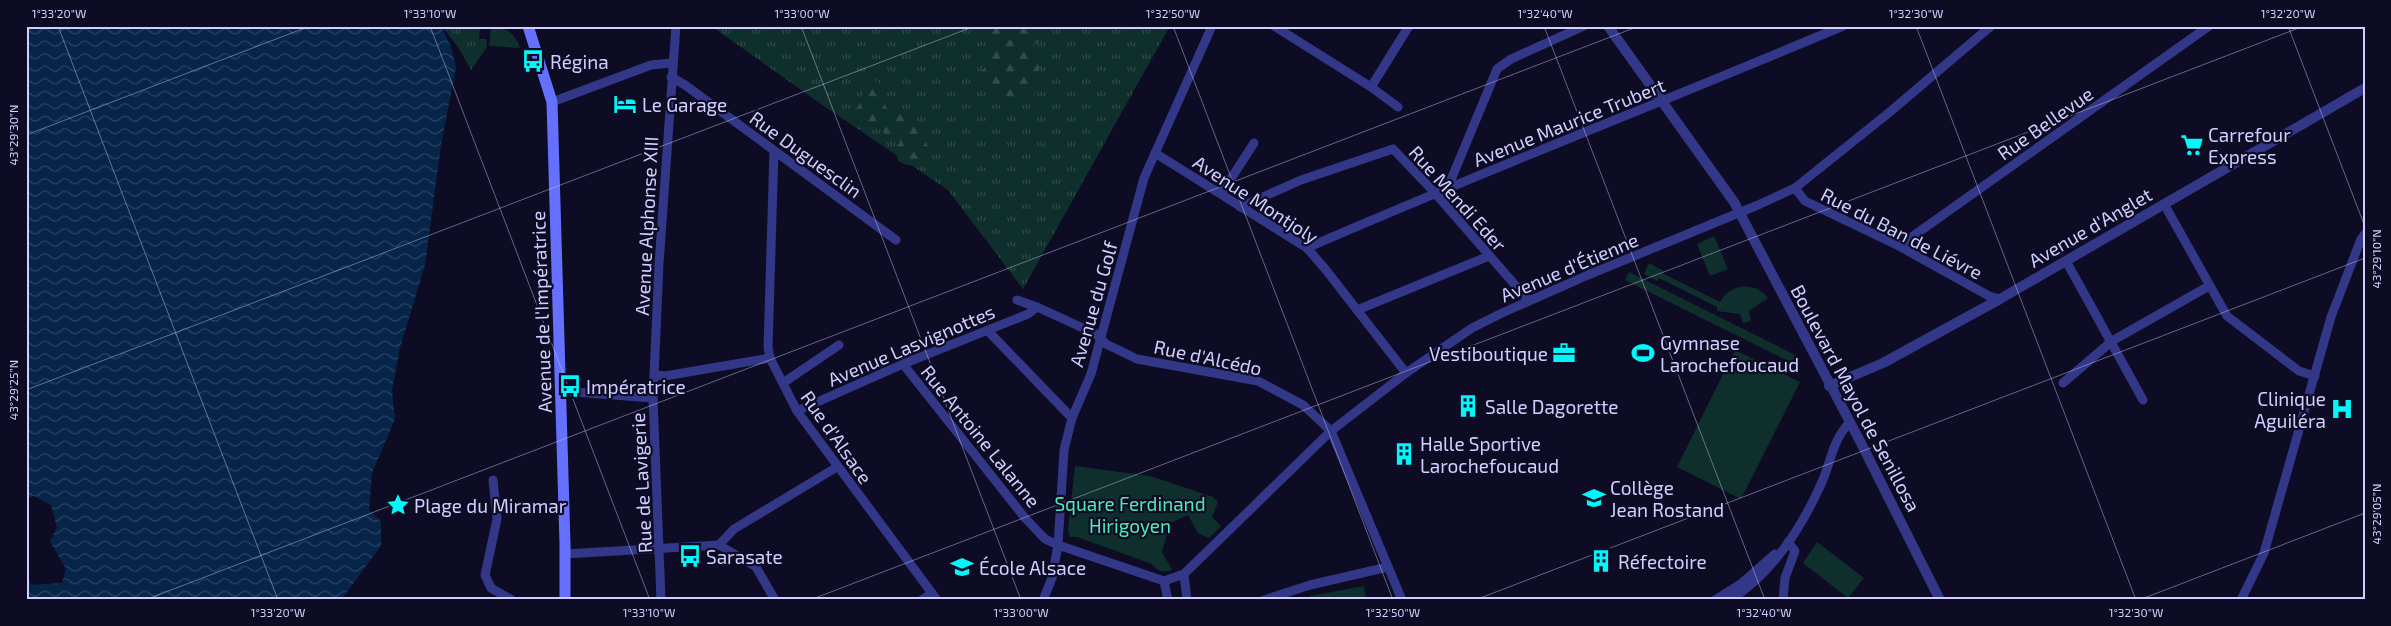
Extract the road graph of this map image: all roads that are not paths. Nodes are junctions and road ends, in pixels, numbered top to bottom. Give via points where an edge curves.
1 (528, 26) edge
2 (676, 26) edge
3 (1212, 26) edge
4 (1274, 26) edge
5 (1409, 26) edge
6 (1584, 26) edge
7 (1608, 26) edge
8 (1843, 26) edge
9 (1991, 26) edge
10 (2209, 26) edge
11 (672, 63) junction
12 (671, 77) junction
13 (1371, 87) junction
14 (2365, 88) edge
15 (552, 102) junction
16 (1662, 102) junction
17 (1398, 107) dead end
18 (1254, 143) dead end
19 (774, 151) junction
20 (1155, 153) junction
21 (1448, 187) junction
22 (1795, 188) junction
23 (1435, 193) junction
24 (1220, 194) junction
25 (2164, 204) junction
26 (1240, 207) junction
27 (1740, 213) junction
28 (2365, 234) edge
29 (896, 240) dead end
30 (1899, 246) junction
31 (1307, 248) junction
32 (1489, 256) junction
33 (2066, 261) junction
34 (2210, 286) junction
35 (2000, 299) junction
36 (1017, 300) dead end
37 (1529, 301) junction
38 (1037, 307) junction
39 (1357, 310) junction
40 (988, 331) junction
41 (1102, 338) junction
42 (2112, 341) junction
43 (839, 345) dead end
44 (770, 358) junction
45 (903, 364) junction
46 (1406, 374) junction
47 (655, 375) junction
48 (2315, 376) junction
49 (783, 383) junction
50 (2063, 383) dead end
51 (1829, 386) junction
52 (561, 391) junction
53 (653, 398) junction
54 (2143, 400) dead end
55 (797, 411) junction
56 (1072, 418) junction
57 (1850, 422) junction
58 (1330, 431) junction
59 (837, 468) junction
60 (493, 480) dead end
61 (1788, 542) junction
62 (719, 545) junction
63 (1058, 545) junction
64 (660, 548) junction
65 (565, 554) junction
66 (1388, 567) junction
67 (1184, 574) junction
68 (1164, 581) junction
69 (935, 597) edge
70 (512, 600) edge
71 (565, 600) edge
72 (661, 600) edge
73 (775, 600) edge
74 (922, 600) edge
75 (1043, 600) edge
76 (1168, 600) edge
77 (1187, 600) edge
78 (1264, 600) edge
79 (1402, 600) edge
80 (1715, 600) edge
81 (1730, 600) edge
82 (1783, 600) edge
83 (1940, 600) edge
84 (2241, 600) edge

1 - 15 main road, Avenue de l'Impératrice
2 - 11 street, Avenue Alphonse XIII
3 - 20 street, Avenue du Golf
4 - 13 street
5 - 13 street
6 - 21 street via 1510,59 1497,69
7 - 16 street, Boulevard Mayol de Senillosa
8 - 16 street, Avenue Maurice Trubert
9 - 22 street, Avenue d'Étienne
10 - 30 street, Rue Bellevue
11 - 12 street, Avenue Alphonse XIII
11 - 15 street via 651,65
12 - 19 street, Rue Duguesclin
12 - 47 street, Avenue Alphonse XIII
13 - 17 street
14 - 25 street, Avenue d'Anglet
15 - 52 main road, Avenue de l'Impératrice
16 - 21 street, Avenue Maurice Trubert
16 - 27 street, Boulevard Mayol de Senillosa
18 - 24 street
19 - 29 street, Rue Duguesclin
19 - 44 street
20 - 24 street, Avenue Montjoly
20 - 41 street, Avenue du Golf via 1144,178
21 - 23 street, Avenue Maurice Trubert
22 - 27 street, Avenue d'Étienne
22 - 30 street, Rue du Ban de Liévre via 1805,201
23 - 26 street, Rue Mendi Eder via 1393,149 1301,180
23 - 31 street, Avenue Maurice Trubert
23 - 32 street, Rue Mendi Eder
24 - 26 street, Avenue Montjoly
25 - 33 street, Avenue d'Anglet
25 - 34 street
26 - 31 street, Avenue Montjoly
27 - 37 street, Avenue d'Étienne
27 - 51 street, Boulevard Mayol de Senillosa
28 - 48 street via 2331,317
30 - 35 street, Rue du Ban de Liévre
31 - 39 street, Avenue Montjoly
32 - 37 street, Rue Mendi Eder
32 - 39 street
33 - 35 street, Avenue d'Anglet
33 - 42 street
34 - 42 street
34 - 48 street via 2227,316 2299,371
35 - 51 street, Avenue d'Anglet via 1883,362
36 - 38 street
37 - 46 street, Avenue d'Étienne via 1472,328
38 - 40 street, Avenue Lasvignottes
38 - 41 street
39 - 46 street, Avenue Montjoly
40 - 45 street, Avenue Lasvignottes
40 - 56 street
41 - 56 street, Avenue du Golf
41 - 58 street, Rue d'Alcédo via 1106,344 1137,359 1258,381 1303,404
42 - 50 street
42 - 54 street
43 - 49 street
44 - 47 street
44 - 49 street, Rue d'Alsace
45 - 55 street, Avenue Lasvignottes
45 - 63 street, Rue Antoine Lalanne via 1024,518 1046,539
46 - 58 street, Avenue d'Étienne
47 - 53 street, Avenue Alphonse XIII
48 - 84 street via 2264,553
49 - 55 street, Rue d'Alsace
51 - 57 street, Boulevard Mayol de Senillosa
52 - 53 street, Rue de Lavigerie
52 - 65 main road, Avenue de l'Impératrice
53 - 64 street, Rue de Lavigerie
55 - 59 street, Rue d'Alsace
56 - 63 street, Avenue du Golf via 1064,450
57 - 61 street via 1835,442 1808,512
57 - 83 street, Boulevard Mayol de Senillosa
58 - 66 street, Rue d'Alcédo
58 - 67 street, Avenue d'Étienne
59 - 62 street via 734,529
59 - 69 street, Rue d'Alsace
60 - 70 street via 497,518 486,580 491,588
61 - 80 street via 1742,583
61 - 81 street via 1772,565
61 - 82 street via 1795,552 1785,578
62 - 64 street
62 - 73 street via 756,567
63 - 68 street, Rue Antoine Lalanne
63 - 75 street, Avenue du Golf via 1052,578
64 - 65 street
64 - 72 street, Rue de Lavigerie
65 - 71 main road, Avenue de l'Impératrice
66 - 78 street via 1310,585
66 - 79 street, Rue d'Alcédo
67 - 68 street, Avenue d'Étienne
67 - 77 street
68 - 76 street
69 - 74 street

